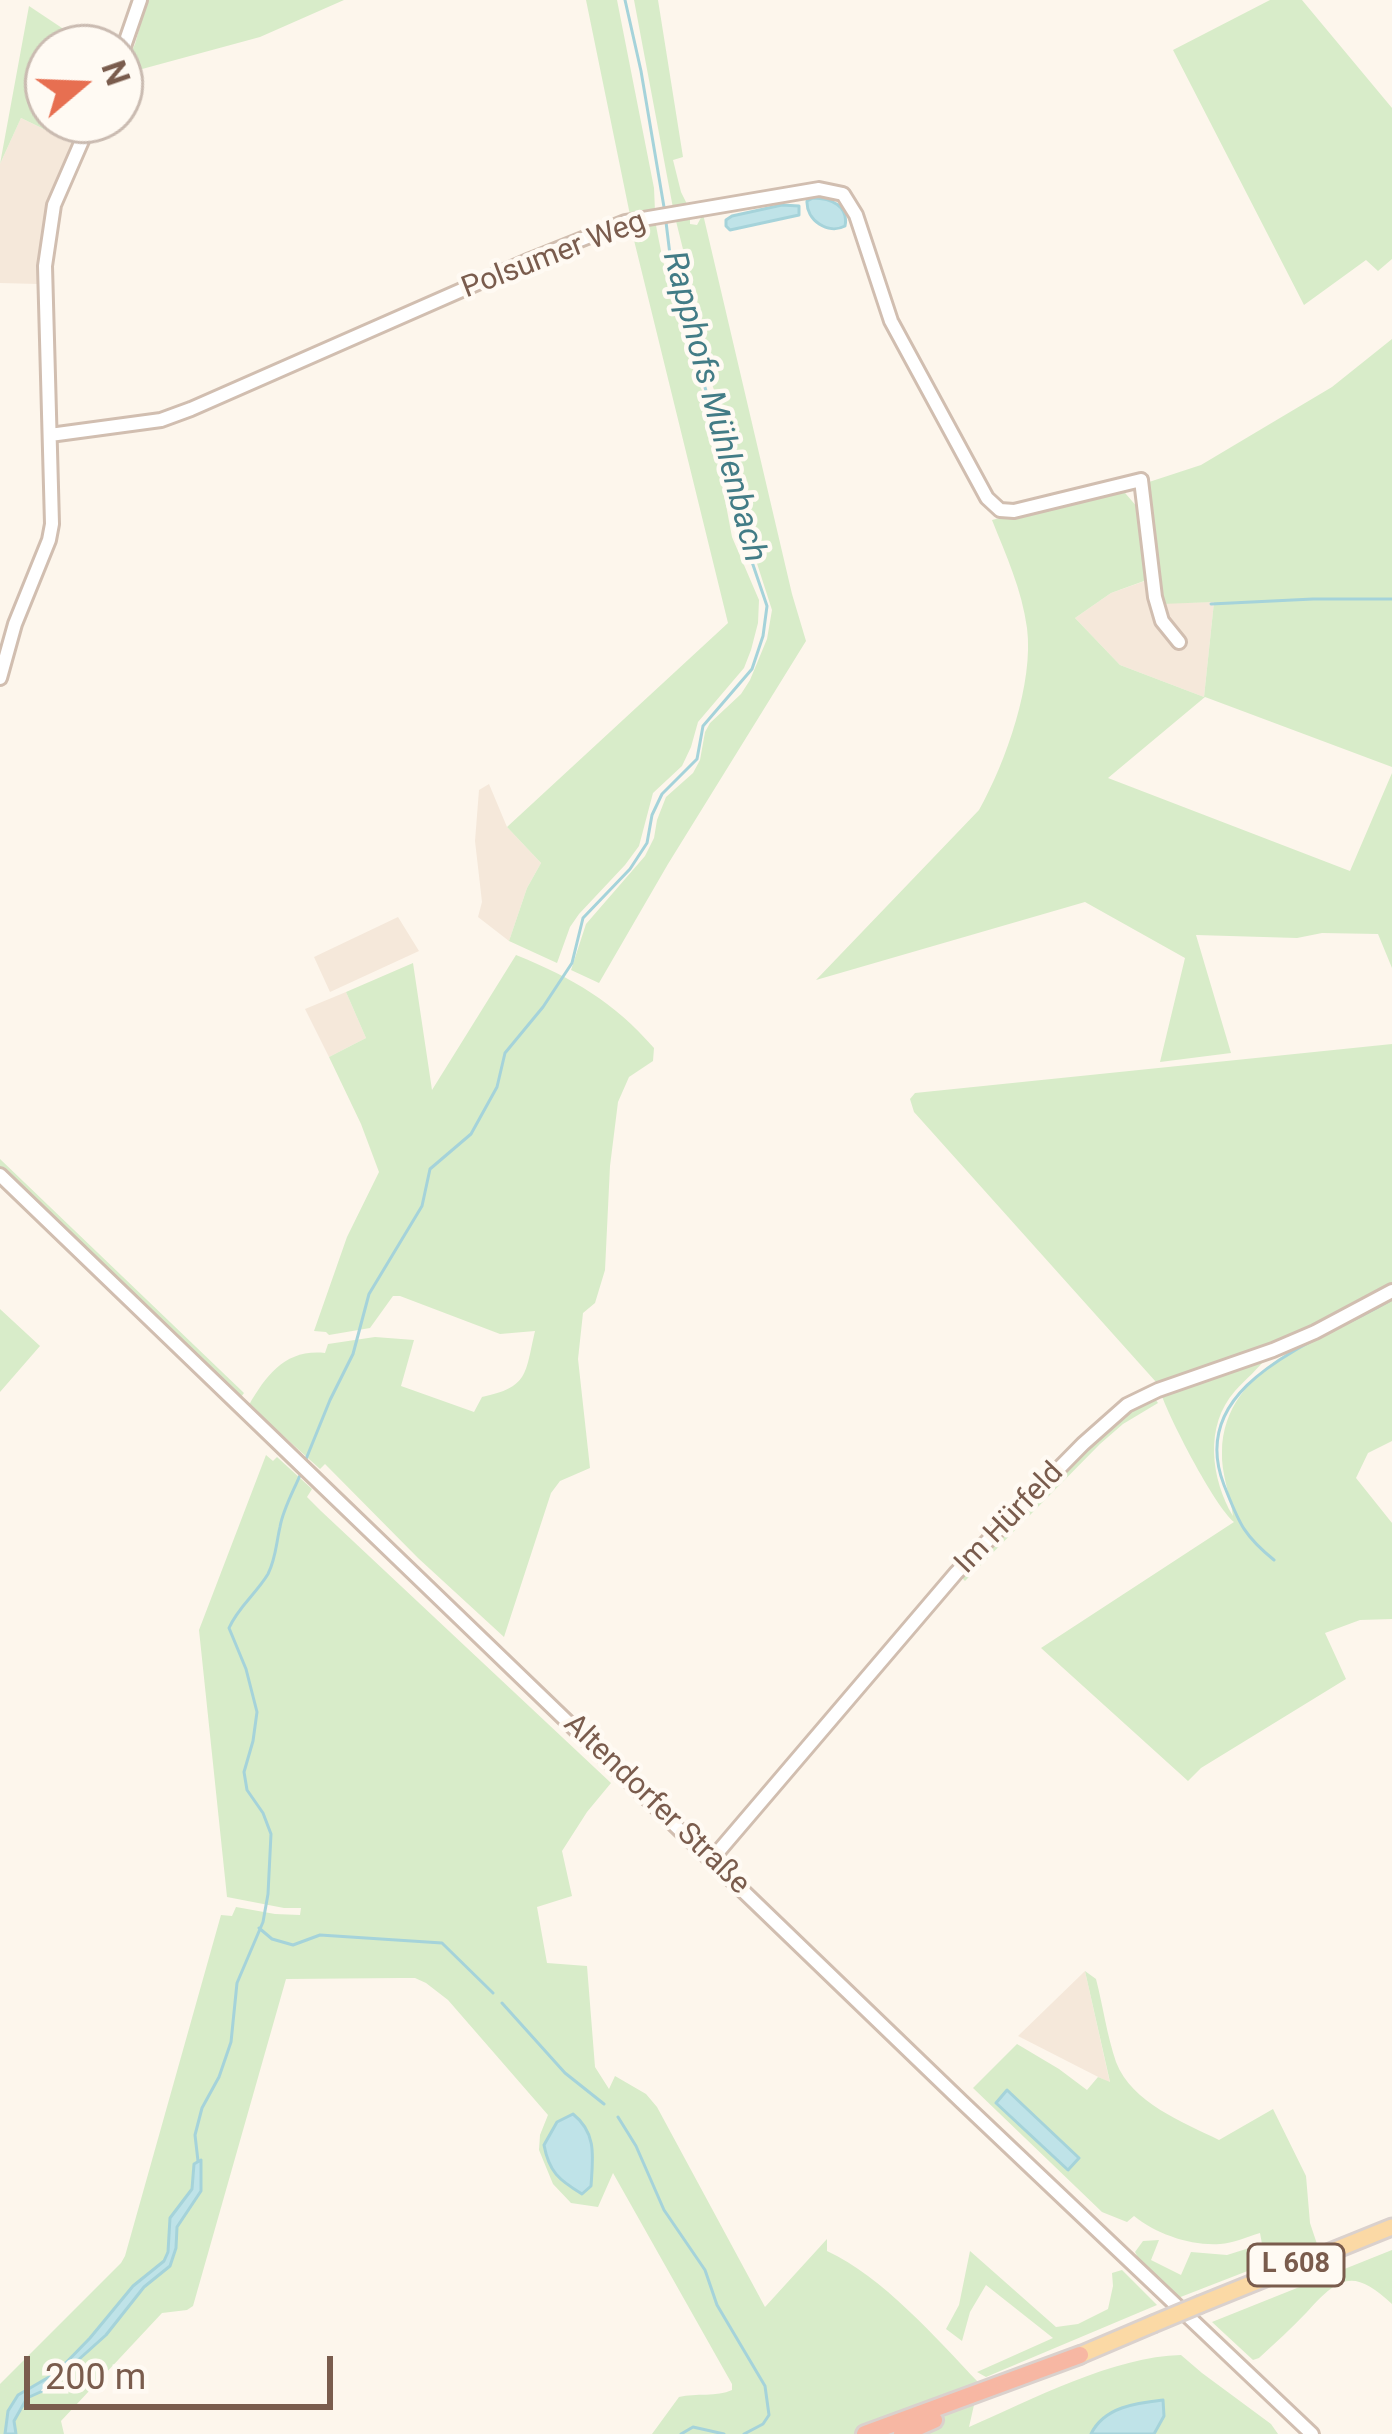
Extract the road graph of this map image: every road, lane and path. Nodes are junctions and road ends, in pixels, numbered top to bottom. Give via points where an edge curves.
1 (81, 144) edge
2 (50, 435) junction
3 (1178, 642) dead end
4 (0, 678) edge
5 (0, 1175) edge
6 (1392, 1292) edge
7 (712, 1859) junction
8 (1392, 2228) edge
9 (1080, 2355) junction
10 (865, 2434) edge
11 (902, 2434) edge
12 (1312, 2434) edge

1 - 2 street via 48,238
2 - 3 street, Polsumer Weg via 191,410 641,218 819,189 843,194 856,215 891,322 1000,510 1142,480 1156,597
2 - 4 street via 49,540
5 - 7 street, Altendorfer Straße
6 - 7 street, Im Hürfeld via 1274,1350 1127,1405 956,1573
7 - 12 street, Altendorfer Straße
8 - 9 main road, L 608, bridge
9 - 10 highway
9 - 11 highway

